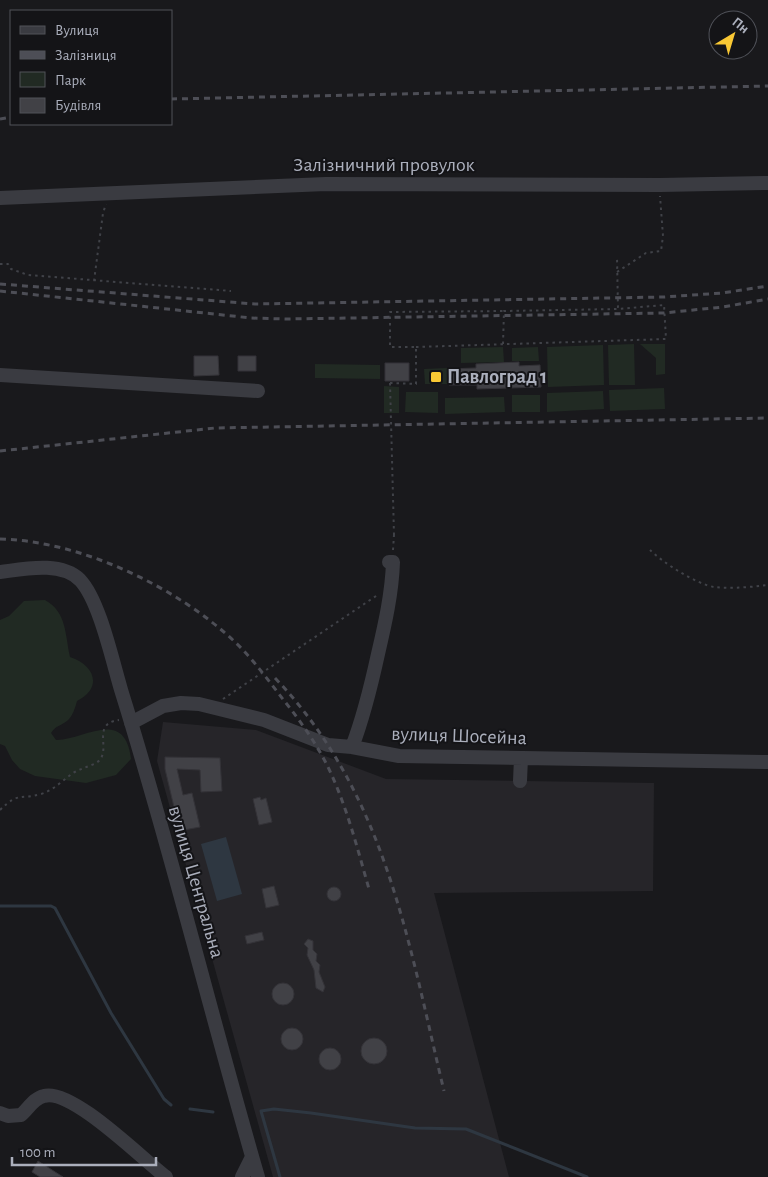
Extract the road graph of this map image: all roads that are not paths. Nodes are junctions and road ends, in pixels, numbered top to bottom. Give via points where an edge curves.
1 (768, 183) edge
2 (0, 198) edge
3 (0, 375) edge
4 (258, 391) dead end
5 (391, 562) road end
6 (0, 572) edge
7 (131, 722) junction
8 (352, 747) junction
9 (521, 758) junction
10 (768, 762) edge
11 (520, 781) dead end
12 (0, 1112) edge
13 (252, 1156) junction
14 (166, 1177) edge
15 (242, 1177) edge
16 (258, 1177) edge

1 - 2 street, Залізничний провулок via 326,184
3 - 4 street
5 - 8 street via 391,586 364,716
6 - 7 street, вулиця Центральна via 62,570 78,578 92,599
7 - 8 street, вулиця Шосейна via 163,706 181,703 264,720 328,745
7 - 13 street, вулиця Центральна
8 - 9 street, вулиця Шосейна via 398,756
9 - 10 street, вулиця Шосейна
9 - 11 street
12 - 14 street via 8,1116 21,1115 38,1098 52,1095 102,1123
13 - 15 street
13 - 16 street, вулиця Центральна

